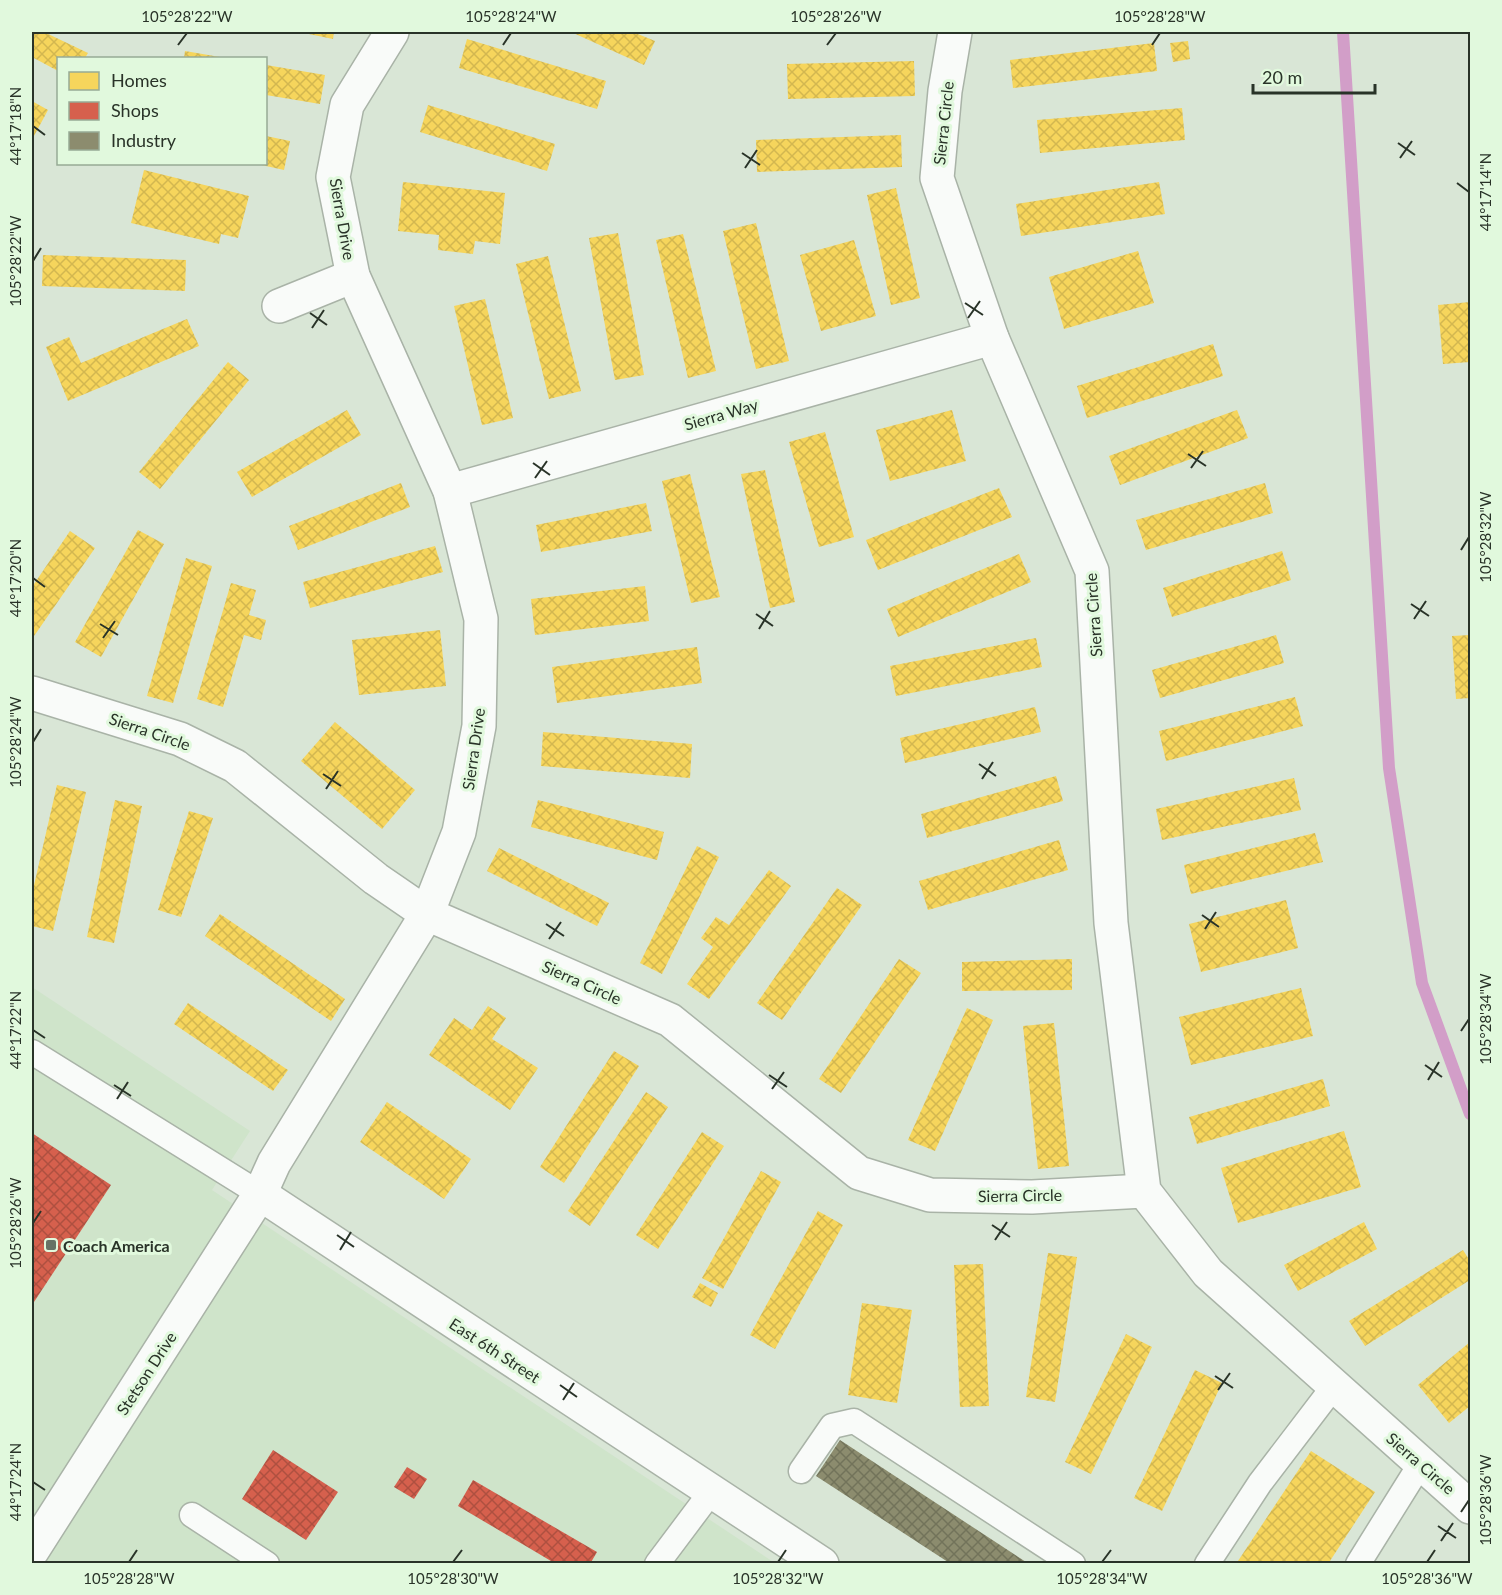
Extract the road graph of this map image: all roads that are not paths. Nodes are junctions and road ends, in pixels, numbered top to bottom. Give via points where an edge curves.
1 (392, 32) edge
2 (955, 32) edge
3 (353, 276) junction
4 (279, 306) dead end
5 (992, 338) junction
6 (450, 491) junction
7 (32, 693) edge
8 (427, 914) junction
9 (32, 1052) edge
10 (1144, 1191) junction
11 (260, 1194) junction
12 (1334, 1386) junction
13 (1421, 1463) junction
14 (801, 1471) dead end
15 (711, 1492) junction
16 (1470, 1507) edge
17 (192, 1515) dead end
18 (32, 1551) edge
19 (267, 1563) edge
20 (657, 1563) edge
21 (822, 1563) edge
22 (1073, 1563) edge
23 (1207, 1563) edge
24 (1358, 1563) edge

1 - 3 street, Sierra Drive via 347,105 333,177
2 - 5 street, Sierra Circle via 945,91 938,178
3 - 4 street, Sierra Drive
3 - 6 street, Sierra Drive
5 - 6 street, Sierra Way
5 - 10 street, Sierra Circle via 1092,571 1111,923
6 - 8 street, Sierra Drive via 481,619 479,726 459,832
7 - 8 street, Sierra Circle via 180,739 235,766 376,879
8 - 10 street, Sierra Circle via 670,1020 859,1173 930,1195 1032,1197
8 - 11 street, Sierra Drive via 274,1163
9 - 11 lane
10 - 12 street, Sierra Circle via 1208,1273
11 - 15 street, East 6th Street
11 - 18 street, Stetson Drive
12 - 13 street, Sierra Circle
12 - 23 lane via 1260,1483
13 - 16 street, Sierra Circle
13 - 24 lane
14 - 22 lane via 832,1426 854,1421
15 - 20 lane
15 - 21 street, East 6th Street
17 - 19 lane

